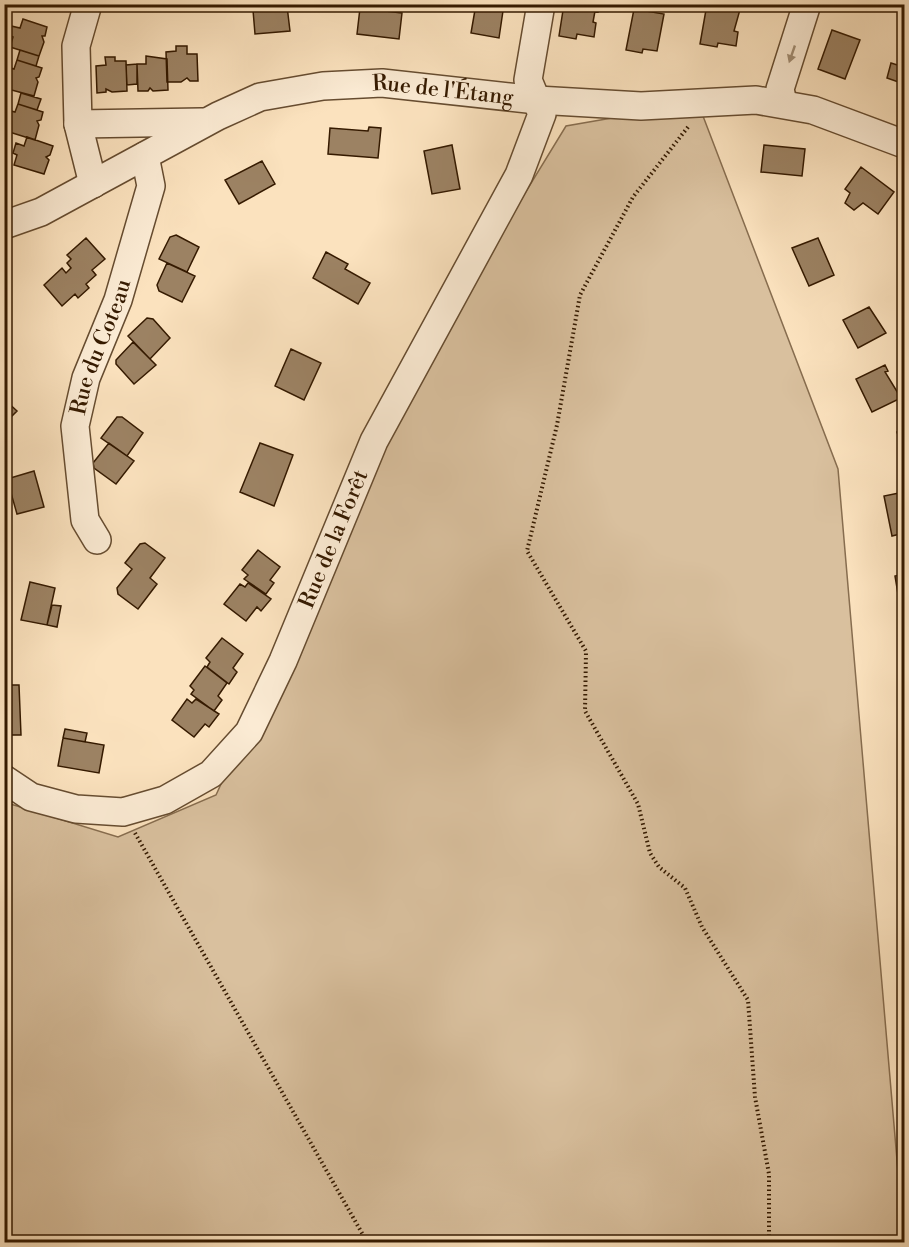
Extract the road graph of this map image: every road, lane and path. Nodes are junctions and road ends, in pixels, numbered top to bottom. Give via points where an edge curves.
1 (88, 4) edge
2 (541, 4) edge
3 (807, 4) edge
4 (537, 100) junction
5 (783, 103) junction
6 (207, 122) junction
7 (78, 124) junction
8 (688, 127) dead end
9 (904, 144) edge
10 (145, 156) junction
11 (93, 184) junction
12 (4, 225) edge
13 (97, 540) dead end
14 (4, 779) edge
15 (123, 812) junction
16 (367, 1242) edge
17 (769, 1242) edge

1 - 7 street via 76,46
2 - 4 street, Rue de la Forêt via 528,80
3 -> 5 street via 780,89
4 - 5 street, Rue de l'Étang via 641,106 756,100
4 - 6 street, Rue de l'Étang via 382,83 322,86 260,97
4 - 15 street, Rue de la Forêt via 543,114 519,175 374,441 283,661 249,732 211,774 165,800
5 - 9 street, Rue de l'Étang
6 - 7 street
6 - 10 street, Rue de l'Étang
7 - 11 street
8 - 17 path via 633,197 580,295 527,551 586,651 585,711 638,804 650,853 659,867 685,888 702,927 748,1000 755,1096 769,1174
10 - 11 street, Rue de l'Étang
10 - 13 street, Rue du Coteau via 151,186 118,300 86,378 75,426 85,520
11 - 12 street, Rue de l'Étang via 41,212
14 - 15 street, Rue de la Forêt via 31,797 76,809
15 - 16 path

